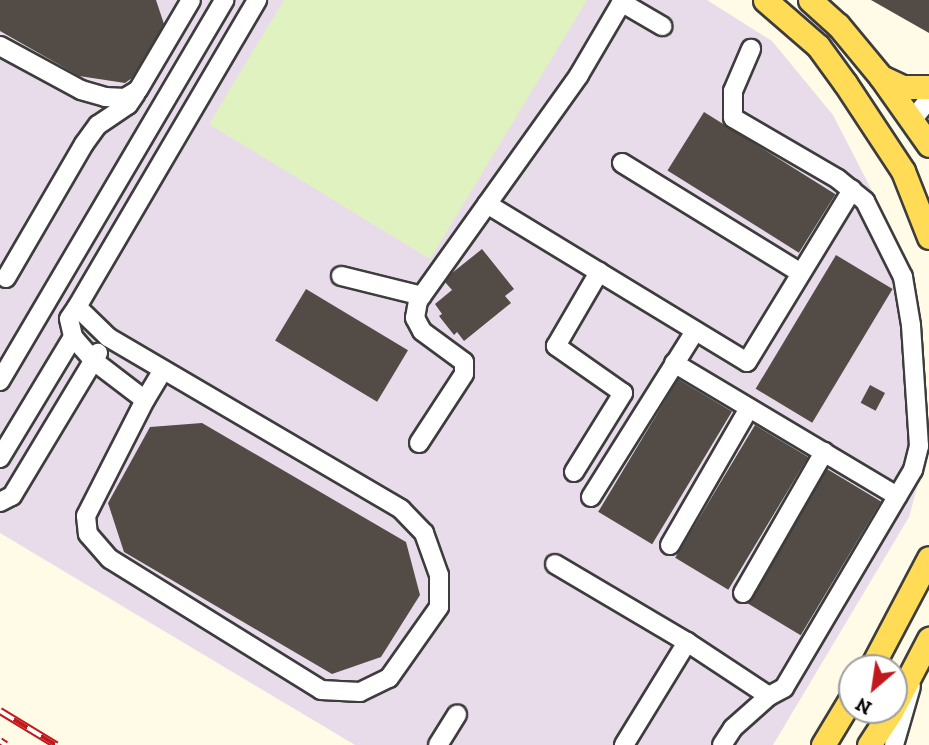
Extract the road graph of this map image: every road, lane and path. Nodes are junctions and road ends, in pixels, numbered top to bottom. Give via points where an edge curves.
1 (191, 0) edge
2 (224, 0) edge
3 (257, 0) edge
4 (765, 0) edge
5 (810, 0) edge
6 (622, 1) edge
7 (662, 26) dead end
8 (0, 46) edge
9 (751, 49) dead end
10 (881, 76) junction
11 (929, 87) edge
12 (138, 90) junction
13 (929, 99) edge
14 (913, 119) junction
15 (929, 145) edge
16 (622, 163) dead end
17 (903, 171) junction
18 (852, 190) junction
19 (487, 204) junction
20 (929, 237) edge
21 (599, 272) junction
22 (802, 273) junction
23 (341, 276) dead end
24 (6, 278) dead end
25 (422, 296) junction
26 (77, 307) junction
27 (695, 331) junction
28 (73, 337) junction
29 (108, 337) junction
30 (94, 361) junction
31 (674, 363) junction
32 (163, 370) junction
33 (0, 381) edge
34 (145, 400) junction
35 (749, 408) junction
36 (419, 443) dead end
37 (824, 452) junction
38 (0, 458) edge
39 (574, 472) dead end
40 (591, 496) dead end
41 (897, 496) junction
42 (0, 502) edge
43 (670, 545) dead end
44 (929, 558) edge
45 (555, 564) dead end
46 (743, 593) dead end
47 (929, 631) edge
48 (929, 639) edge
49 (687, 642) junction
50 (880, 654) edge
51 (891, 654) edge
52 (915, 665) junction
53 (908, 679) edge
54 (769, 696) junction
55 (457, 714) dead end
56 (838, 720) edge
57 (883, 724) edge
58 (439, 745) edge
59 (624, 745) edge
60 (722, 745) edge
61 (823, 745) edge
62 (869, 745) edge
63 (894, 745) edge

1 - 12 street
2 - 33 street
3 - 26 street
4 - 17 main road via 818,46
5 - 10 main road
6 - 7 street
6 - 19 street via 579,75
8 - 12 street via 81,90 125,98
9 - 18 street via 733,91 733,118
10 - 11 main road via 902,87
10 - 14 main road
12 - 24 street via 128,105 97,125
13 - 14 street
14 - 15 main road
14 - 17 main road via 902,150
16 - 22 street
17 - 20 main road
18 - 22 street
18 - 41 street via 864,201 903,277 911,325 919,446 913,470
19 - 21 street
19 - 25 street
21 - 27 street
21 - 39 street via 556,346 623,393
22 - 27 street via 747,362
23 - 25 street
25 - 36 street via 415,318 422,331 464,362 464,374
26 - 28 street via 69,319
26 - 29 street
27 - 31 street
28 - 30 street
28 - 38 street
29 - 30 street
29 - 32 street
30 - 34 street
30 - 42 street via 12,496
31 - 35 street
31 - 40 street
32 - 34 street
32 - 34 street via 401,509 424,533 439,575 439,607 389,678 360,692 321,690 110,559 88,534 86,516
35 - 37 street
35 - 43 street
37 - 41 street
37 - 46 street
41 - 54 street via 784,688
44 - 50 main road
45 - 49 street
47 - 51 main road
48 - 52 main road
49 - 54 street
49 - 59 street
52 - 53 main road
52 - 63 street
54 - 60 street via 733,728
55 - 58 street
56 - 61 main road
57 - 62 main road

